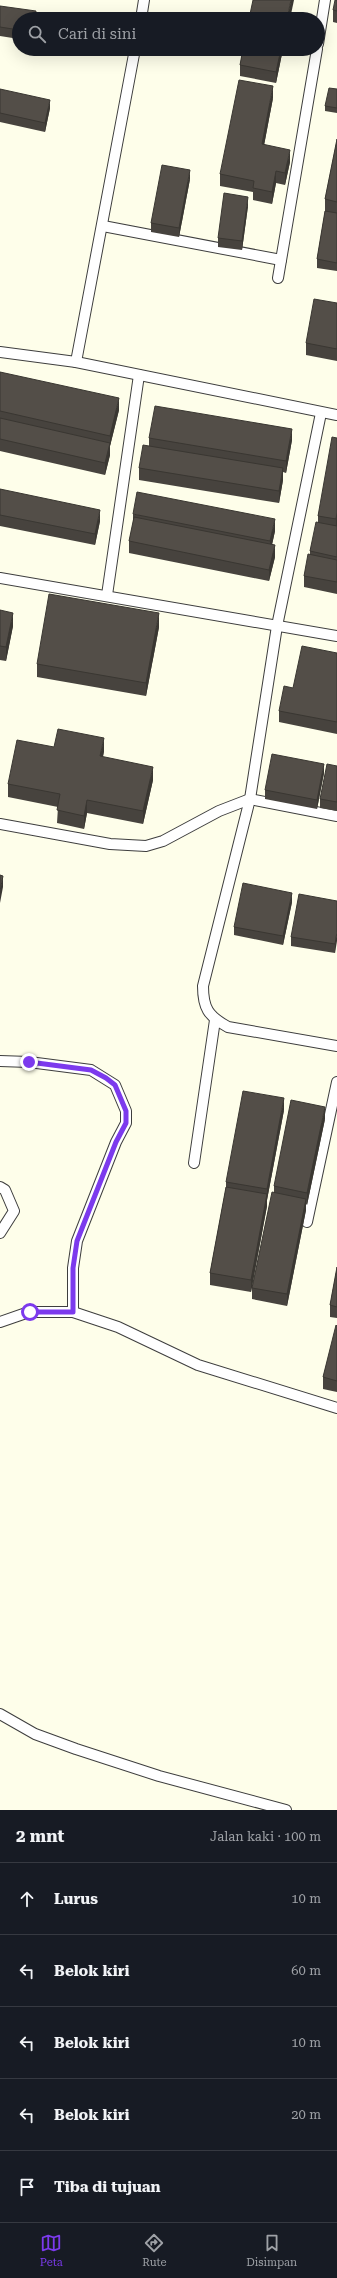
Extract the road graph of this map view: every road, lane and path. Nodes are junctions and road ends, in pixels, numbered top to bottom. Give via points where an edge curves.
1 (144, 0) edge
2 (326, 0) edge
3 (142, 12) edge
4 (324, 12) edge
5 (134, 56) edge
6 (316, 56) edge
7 (103, 226) junction
8 (281, 260) junction
9 (278, 278) dead end
10 (0, 352) edge
11 (76, 362) junction
12 (139, 375) junction
13 (320, 413) junction
14 (337, 415) edge
15 (0, 578) edge
16 (108, 595) junction
17 (277, 626) junction
18 (337, 636) edge
19 (250, 799) junction
20 (337, 816) edge
21 (0, 824) edge
22 (215, 1020) junction
23 (337, 1046) edge
24 (0, 1061) edge
25 (337, 1082) edge
26 (194, 1163) dead end
27 (0, 1187) edge
28 (307, 1222) dead end
29 (0, 1233) edge
30 (73, 1312) junction
31 (0, 1322) edge
32 (337, 1408) edge
33 (0, 1714) edge
34 (286, 1810) edge

1 - 3 lane
2 - 4 lane
5 - 7 lane
6 - 8 lane
7 - 8 lane
7 - 11 lane
8 - 9 lane
10 - 11 lane
11 - 12 lane
12 - 13 lane
12 - 16 lane
13 - 14 lane
13 - 17 lane
15 - 16 lane
16 - 17 lane
17 - 18 lane
17 - 19 lane
19 - 20 lane
19 - 21 lane via 219,811 163,841 146,846 110,844
19 - 22 lane via 203,986 203,1004
22 - 23 lane via 228,1027
22 - 26 lane
24 - 30 lane via 91,1070 115,1085 126,1111 126,1123 77,1241 73,1268
25 - 28 lane
27 - 29 lane via 5,1190 14,1212
30 - 31 lane via 30,1312
30 - 32 lane via 118,1327 198,1366
33 - 34 lane via 35,1734 76,1749 159,1776

